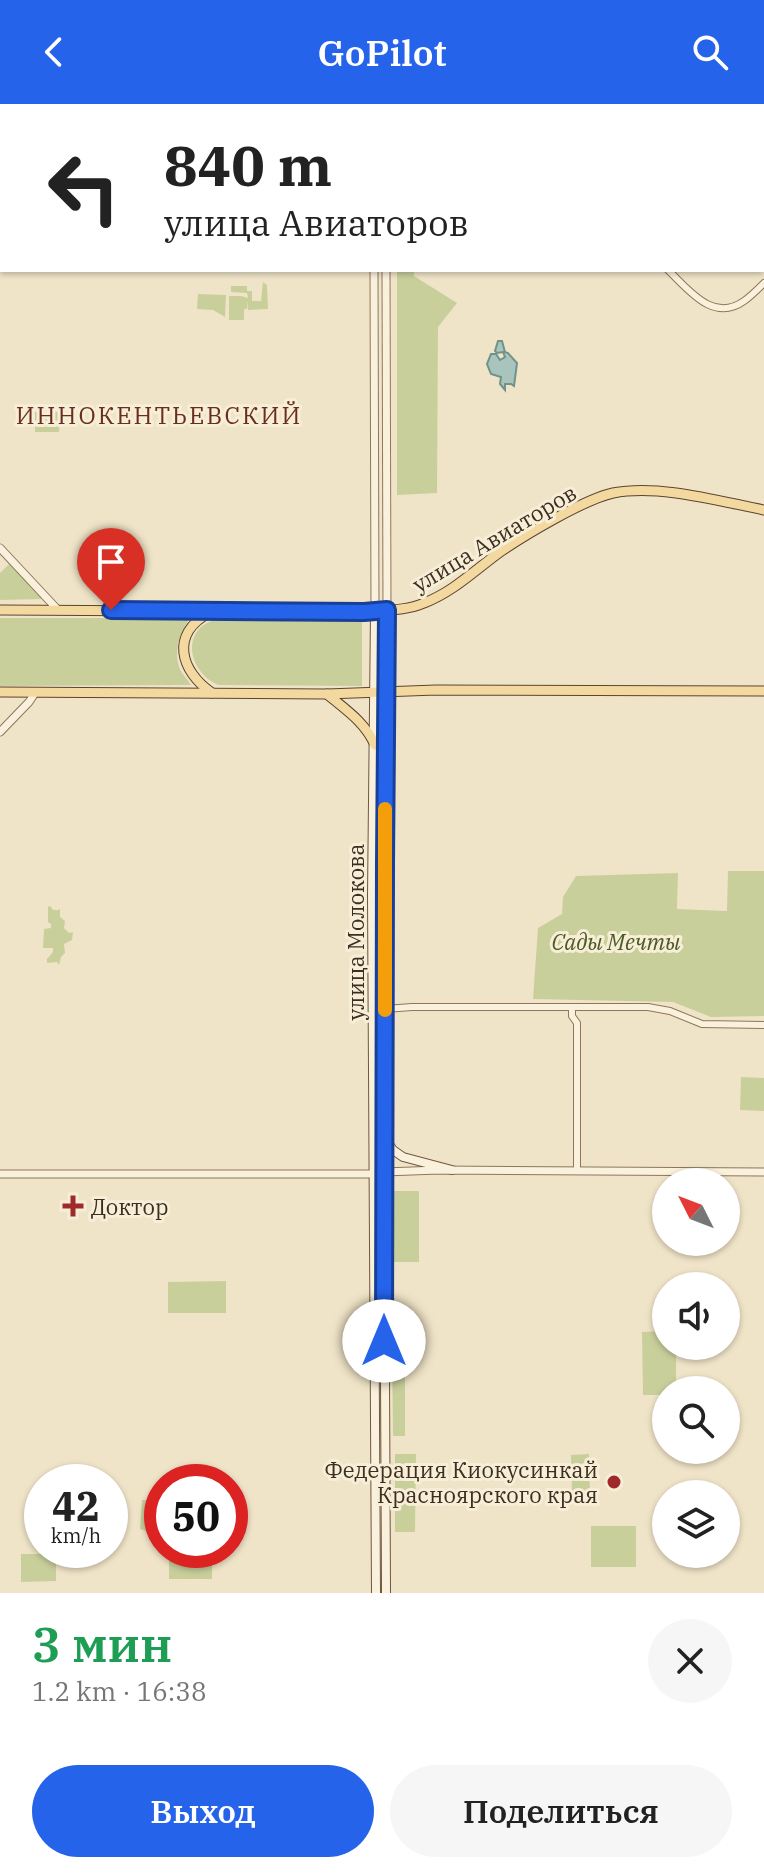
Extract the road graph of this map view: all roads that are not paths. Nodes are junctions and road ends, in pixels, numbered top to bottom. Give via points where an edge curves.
1 (374, 272) edge
2 (386, 272) edge
3 (670, 272) edge
4 (764, 283) edge
5 (764, 510) edge
6 (0, 548) edge
7 (0, 610) edge
8 (58, 610) junction
9 (387, 610) junction
10 (375, 611) junction
11 (212, 612) junction
12 (764, 691) edge
13 (0, 692) edge
14 (375, 692) junction
15 (387, 692) junction
16 (35, 693) junction
17 (212, 693) junction
18 (327, 694) junction
19 (0, 732) edge
20 (375, 745) junction
21 (572, 1007) junction
22 (385, 1009) junction
23 (764, 1025) edge
24 (384, 1136) junction
25 (452, 1170) junction
26 (577, 1171) junction
27 (384, 1172) junction
28 (764, 1172) edge
29 (0, 1174) edge
30 (372, 1174) junction
31 (376, 1593) edge
32 (386, 1593) edge

1 - 10 street, улица Молокова
2 - 9 street, улица Молокова
3 - 4 street via 703,303 723,309
5 - 9 main road, улица Авиаторов via 640,489 610,494 502,551 441,595 421,605
6 - 8 street
7 - 8 main road, улица Авиаторов
8 - 11 main road, улица Авиаторов
9 - 10 main road, улица Авиаторов
9 - 15 main road, улица Молокова
10 - 11 main road, улица Авиаторов
10 - 14 main road, улица Молокова
11 - 17 main road via 186,635 184,649 193,677
12 - 15 main road
13 - 16 main road
14 - 15 main road
14 - 18 main road
14 - 20 main road, улица Молокова
15 - 22 main road, улица Молокова
16 - 17 main road
16 - 19 street
17 - 18 main road
18 - 20 main road via 361,723
20 - 30 main road, улица Молокова
21 - 22 street
21 - 23 street via 648,1007 702,1024
21 - 26 street via 577,1023
22 - 24 main road, улица Молокова
24 - 25 main road via 403,1157
24 - 27 main road, улица Молокова
25 - 26 street
25 - 27 street
26 - 28 street
27 - 30 street
27 - 32 main road, улица Молокова
29 - 30 street
30 - 31 main road, улица Молокова

